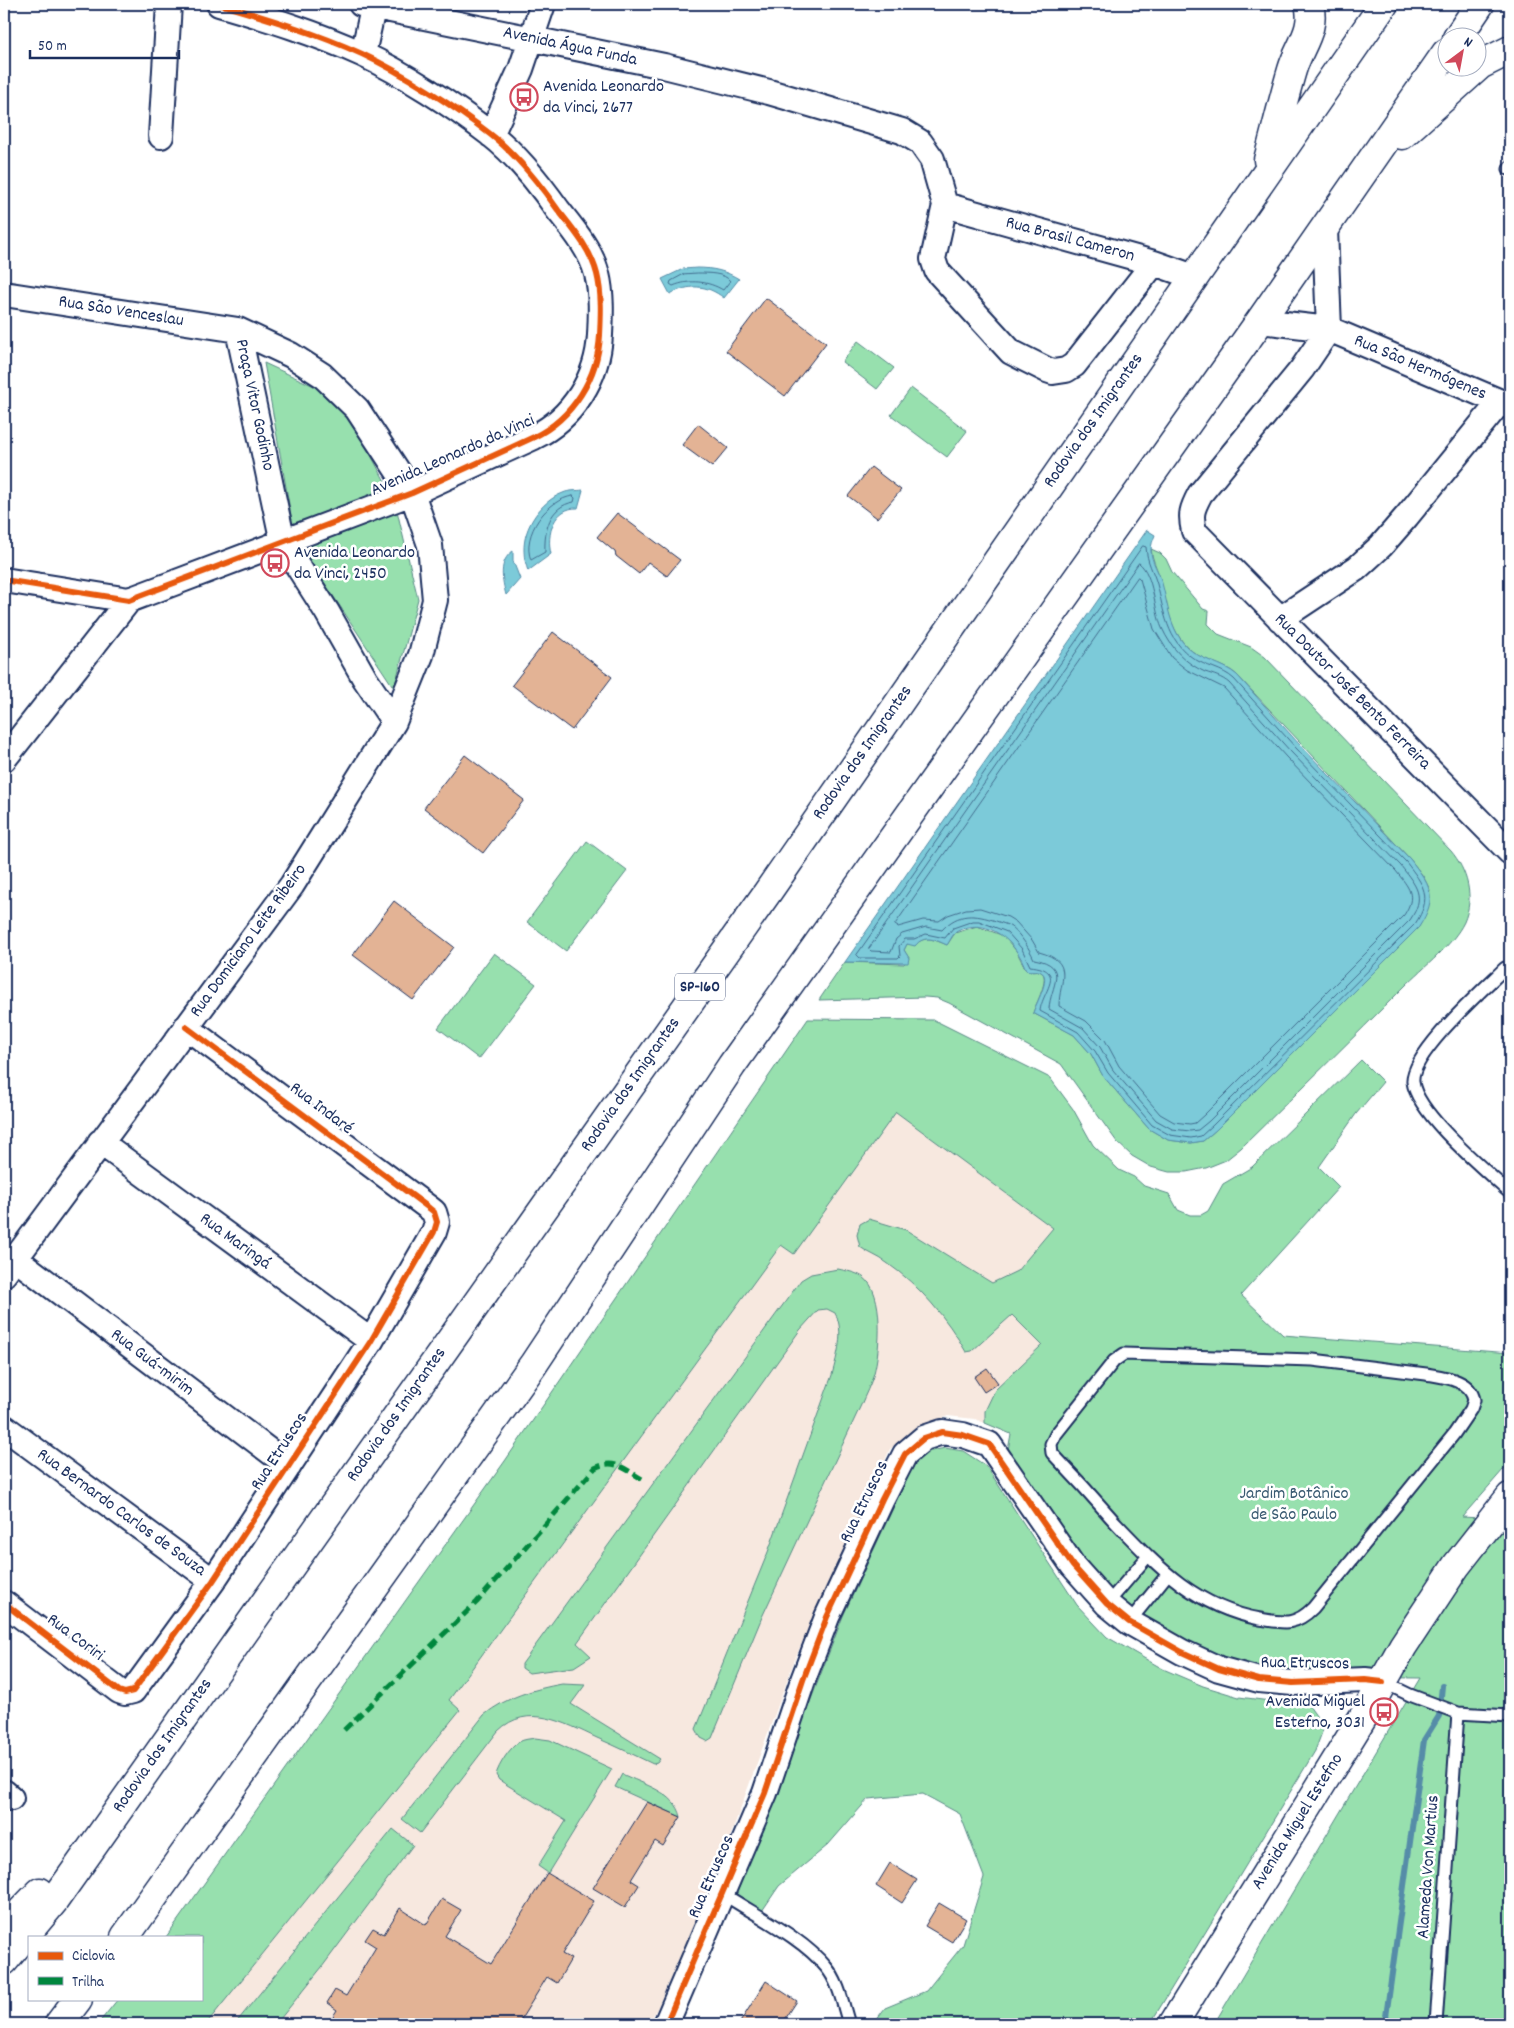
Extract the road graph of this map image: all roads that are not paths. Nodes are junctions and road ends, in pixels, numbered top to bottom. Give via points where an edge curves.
1 (169, 4) edge
2 (219, 4) edge
3 (370, 4) edge
4 (544, 4) edge
5 (1308, 4) edge
6 (1384, 4) edge
7 (1480, 4) edge
8 (1464, 28) edge
9 (531, 39) junction
10 (1510, 50) edge
11 (363, 54) junction
12 (1436, 68) edge
13 (491, 134) junction
14 (161, 136) dead end
15 (1373, 160) junction
16 (1263, 177) junction
17 (945, 205) junction
18 (1325, 229) junction
19 (1154, 263) junction
20 (1194, 277) junction
21 (4, 294) edge
22 (1260, 321) junction
23 (1330, 329) junction
24 (238, 330) junction
25 (1505, 404) edge
26 (412, 493) junction
27 (283, 542) junction
28 (4, 580) edge
29 (129, 600) junction
30 (1280, 619) junction
31 (394, 722) junction
32 (4, 759) edge
33 (1510, 852) edge
34 (1505, 968) dead end
35 (186, 1027) junction
36 (100, 1142) junction
37 (1510, 1193) edge
38 (436, 1217) joint
39 (10, 1266) edge
40 (371, 1341) junction
41 (4, 1427) edge
42 (289, 1466) junction
43 (1510, 1497) edge
44 (1148, 1556) junction
45 (1167, 1574) junction
46 (213, 1582) junction
47 (4, 1603) edge
48 (1106, 1604) junction
49 (1129, 1622) junction
50 (1394, 1688) junction
51 (129, 1692) joint
52 (1453, 1711) junction
53 (1510, 1716) edge
54 (116, 1813) junction
55 (722, 1892) junction
56 (4, 1929) edge
57 (126, 1936) edge
58 (4, 1961) edge
59 (77, 2000) edge
60 (59, 2024) edge
61 (666, 2024) edge
62 (849, 2024) edge
63 (1172, 2024) edge
64 (1436, 2024) edge

1 - 14 street
2 - 11 street, Avenida Leonardo da Vinci via 316,35
3 - 9 street, Avenida Água Funda
3 - 11 street
4 - 9 street
5 - 16 main road via 1311,12 1307,38 1292,67
6 - 16 main road, Rodovia dos Imigrantes / SP-160
7 - 8 main road
9 - 13 street
9 - 17 street, Avenida Água Funda via 664,66 769,92 902,131 920,142 932,159
10 - 15 main road via 1480,65
11 - 13 street, Avenida Leonardo da Vinci via 424,89
12 - 15 main road
13 - 26 street, Avenida Leonardo da Vinci via 548,196 583,244 597,274 601,308 599,352 592,375 578,399 548,430
15 - 18 main road
16 - 20 main road, Rodovia dos Imigrantes / SP-160
17 - 19 street, Rua Brasil Cameron
17 - 19 street via 933,259 937,271 1011,352 1047,370 1058,372 1074,365
18 - 22 main road
18 - 23 street
19 - 20 street, Rua Brasil Cameron
20 - 54 main road, Rodovia dos Imigrantes / SP-160 via 767,893
21 - 24 street, Rua São Venceslau
22 - 23 street, Rua São Hermógenes
22 - 57 main road via 732,1065 533,1365
23 - 25 street, Rua São Hermógenes
23 - 30 street, Rua Doutor José Bento Ferreira via 1302,369 1200,494 1191,518 1194,531
24 - 26 street, Praça Vitor Godinho via 291,355 322,375 357,409
24 - 27 street, Praça Vitor Godinho
25 - 30 street via 1381,546 1357,568
26 - 27 street, Avenida Leonardo da Vinci
26 - 31 street, Praça Vitor Godinho via 430,545 434,600 421,655
27 - 29 street, Avenida Leonardo da Vinci
27 - 31 street, Praça Vitor Godinho
28 - 29 street, Avenida Leonardo da Vinci
29 - 32 street
30 - 33 street, Rua Doutor José Bento Ferreira
31 - 35 street, Rua Domiciano Leite Ribeiro via 292,885
34 - 37 lane via 1426,1050 1413,1080 1416,1094 1427,1110
35 - 36 street, Rua Domiciano Leite Ribeiro
35 - 38 street, Rua Indaré via 429,1208
36 - 39 street, Rua Domiciano Leite Ribeiro
36 - 40 street, Rua Maringá
38 - 40 street, Rua Etruscos via 438,1222 434,1232
39 - 42 street, Rua Guá-mirim
40 - 42 street, Rua Etruscos
41 - 46 street, Rua Bernardo Carlos de Souza
42 - 46 street, Rua Etruscos
43 - 50 main road, Avenida Miguel Estefno via 1456,1566 1403,1646
44 - 45 lane
44 - 45 lane via 1050,1448 1056,1434 1120,1356 1313,1360 1426,1374 1454,1380 1468,1388 1474,1400 1454,1434 1303,1618 1290,1623 1239,1615 1211,1604
44 - 48 lane
45 - 49 lane
46 - 51 street, Rua Etruscos via 136,1688
47 - 51 street, Rua Coriri via 119,1690
48 - 49 street, Rua Etruscos
48 - 55 street, Rua Etruscos via 1073,1566 989,1444 963,1434 942,1432 924,1438 905,1454 827,1617 765,1793
49 - 50 street, Rua Etruscos via 1219,1669 1258,1680 1293,1683 1365,1680
50 - 52 lane
50 - 63 main road, Avenida Miguel Estefno via 1356,1729
52 - 53 lane
52 - 64 lane, Alameda Von Martius
54 - 56 main road
54 - 58 main road, Rodovia dos Imigrantes / SP-160 via 54,1901
55 - 61 street, Rua Etruscos
55 - 62 lane via 778,1928 826,1967 837,1986
59 - 60 main road

